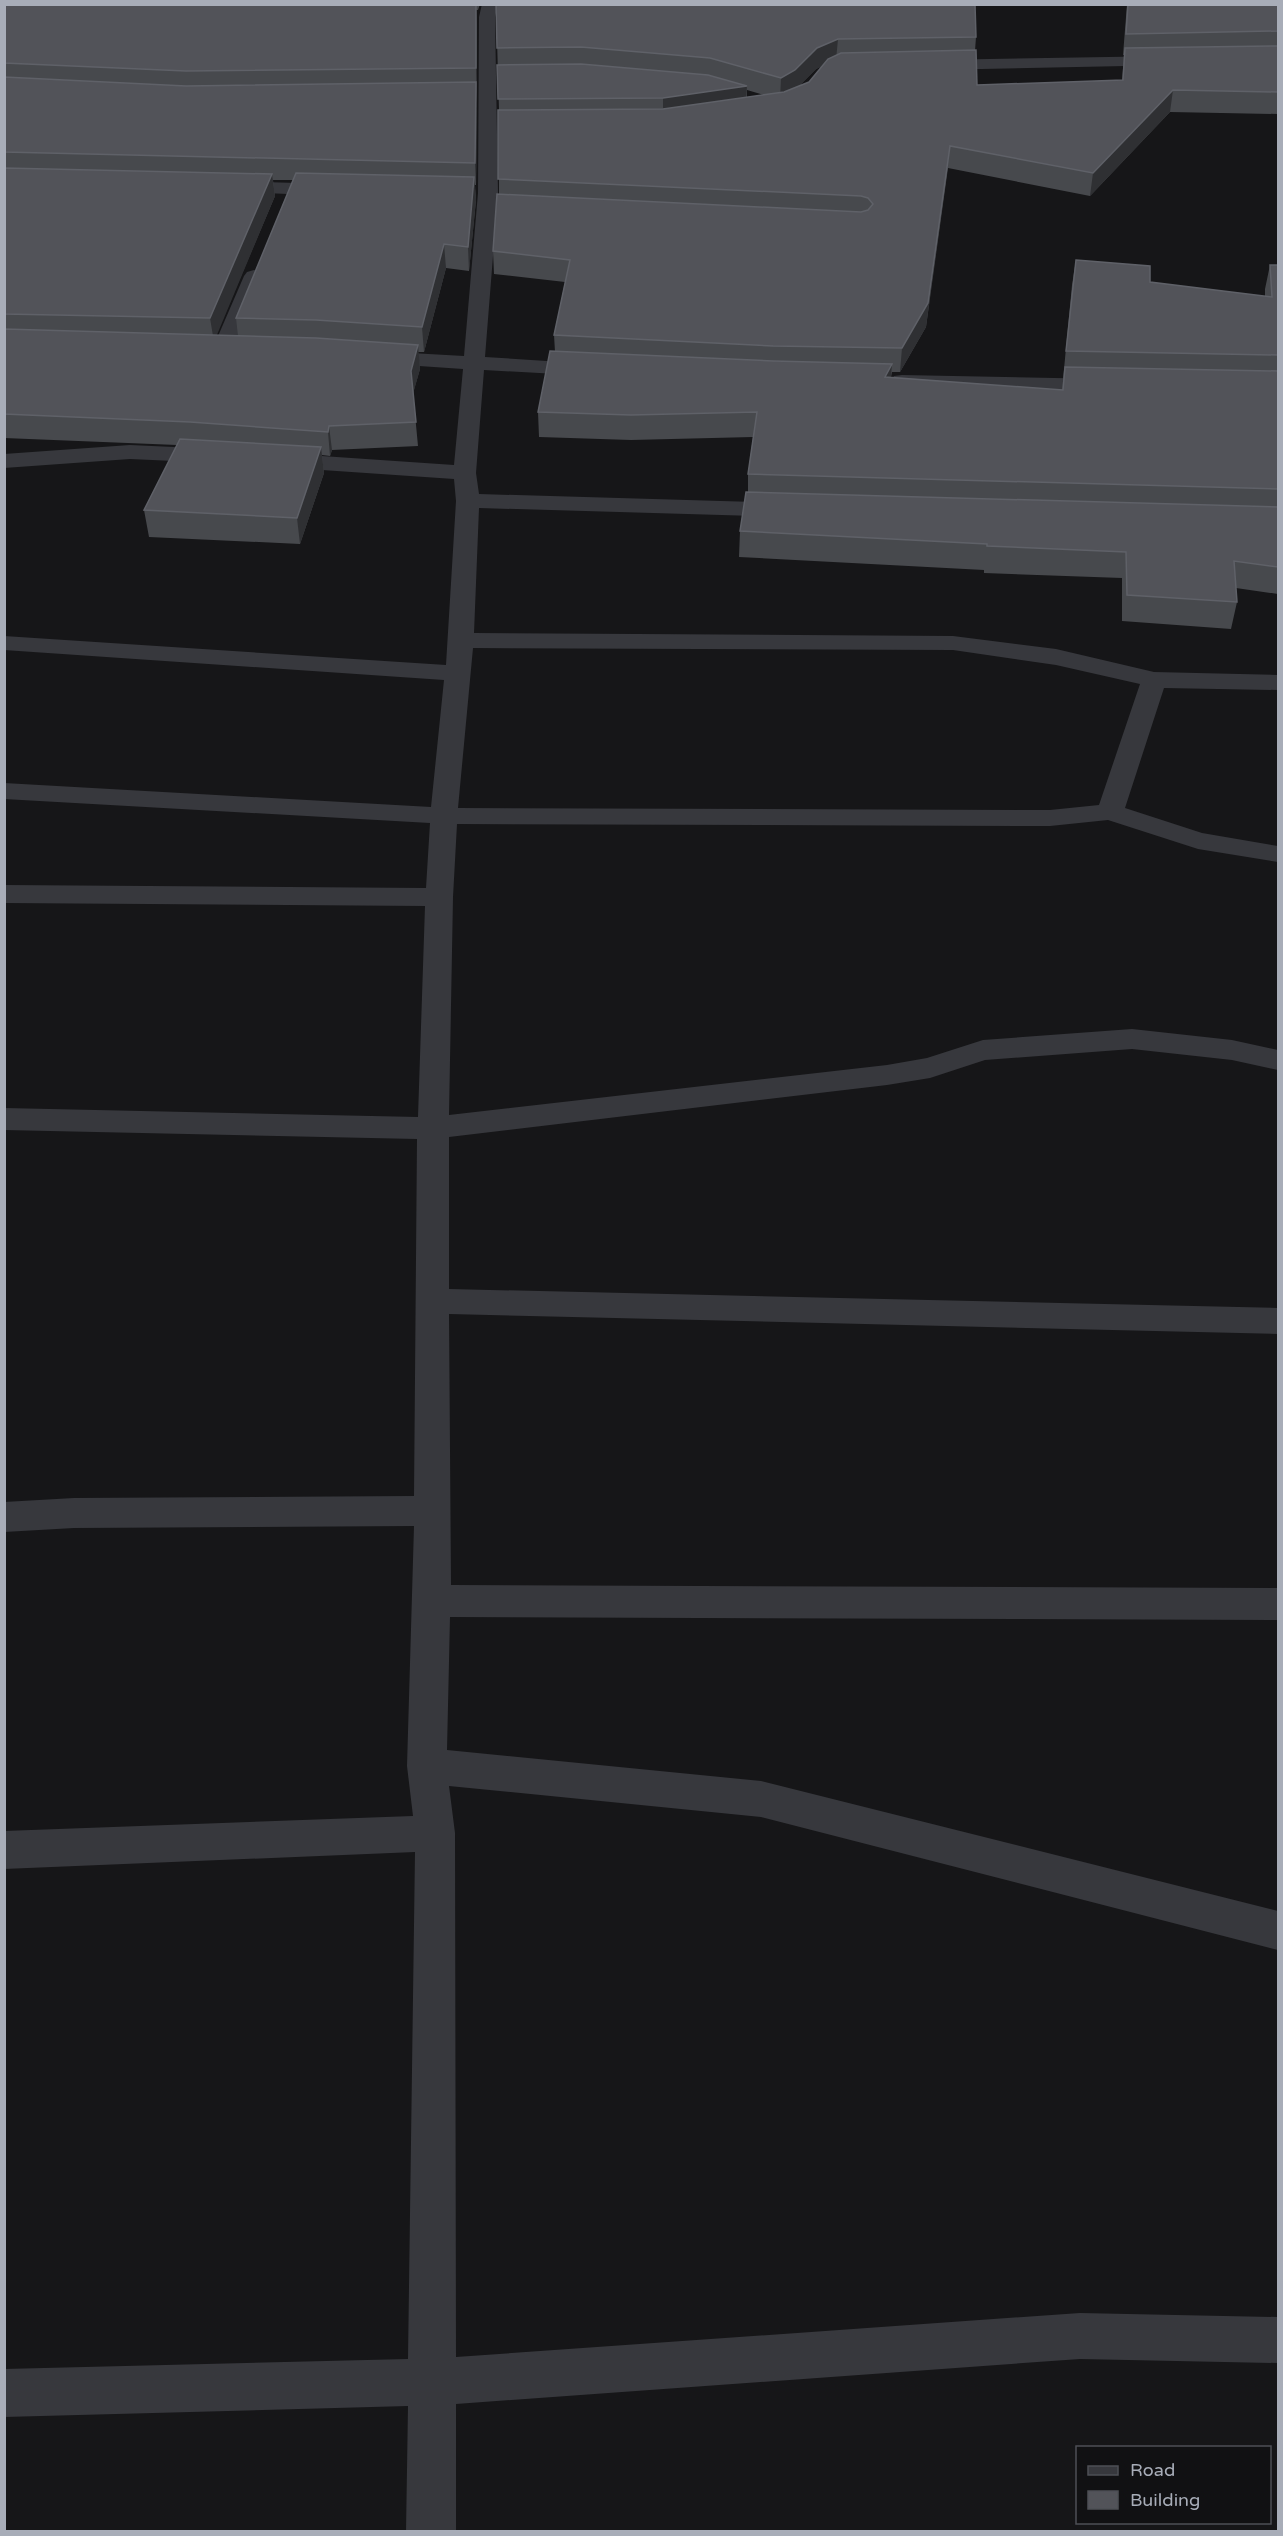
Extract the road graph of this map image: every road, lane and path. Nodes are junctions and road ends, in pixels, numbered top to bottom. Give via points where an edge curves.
1 (484, 13) edge
2 (1187, 60) edge
3 (919, 66) edge
4 (207, 187) edge
5 (290, 189) junction
6 (348, 190) edge
7 (281, 210) edge
8 (263, 253) edge
9 (200, 350) edge
10 (223, 350) junction
11 (247, 351) edge
12 (352, 355) edge
13 (474, 364) junction
14 (617, 371) edge
15 (880, 380) edge
16 (1130, 385) edge
17 (4, 461) edge
18 (467, 487) junction
19 (814, 511) edge
20 (461, 640) junction
21 (4, 643) edge
22 (458, 673) junction
23 (1154, 680) junction
24 (1278, 682) edge
25 (4, 791) edge
26 (1110, 812) junction
27 (444, 816) junction
28 (1278, 854) edge
29 (4, 894) edge
30 (439, 897) junction
31 (1278, 1059) edge
32 (4, 1119) edge
33 (433, 1128) junction
34 (432, 1301) junction
35 (1278, 1321) edge
36 (432, 1511) junction
37 (4, 1517) edge
38 (432, 1601) junction
39 (1278, 1604) edge
40 (426, 1766) junction
41 (435, 1833) junction
42 (4, 1850) edge
43 (1278, 1931) edge
44 (1278, 2340) edge
45 (431, 2382) junction
46 (4, 2393) edge
47 (431, 2532) edge

1 - 13 street via 488,99 486,201
2 - 3 street
4 - 5 street
5 - 6 street
5 - 7 street
8 - 10 street
9 - 10 street
10 - 11 street
12 - 13 street
13 - 14 street
13 - 18 street
15 - 16 street
17 - 18 street via 130,452 247,458
18 - 19 street
18 - 20 street
20 - 22 street
20 - 23 street via 953,643 1056,657
21 - 22 street
22 - 27 street
23 - 24 street
23 - 26 street
25 - 27 street
26 - 27 street via 1050,818
26 - 28 street via 1198,841
27 - 30 street
29 - 30 street
30 - 33 street
31 - 33 street via 1132,1039 983,1050 930,1068 887,1076
32 - 33 street
33 - 34 street
34 - 35 street
34 - 36 street
36 - 37 street via 74,1513
36 - 38 street
38 - 39 street
38 - 40 street
40 - 41 street
40 - 43 street via 761,1799
41 - 42 street
41 - 45 street
44 - 45 street via 1080,2336
45 - 46 street
45 - 47 street

